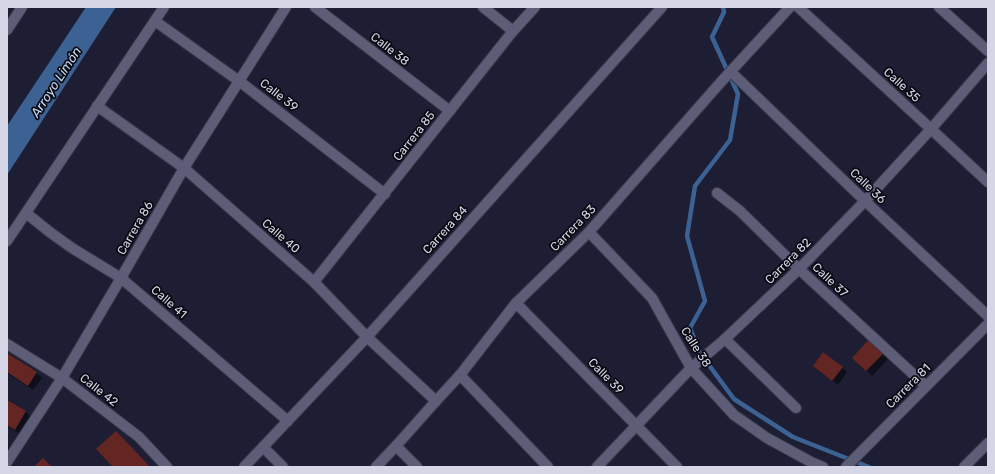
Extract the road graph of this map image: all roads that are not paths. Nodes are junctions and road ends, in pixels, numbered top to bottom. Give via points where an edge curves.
1 (22, 7) edge
2 (164, 7) edge
3 (286, 7) edge
4 (315, 7) edge
5 (483, 7) edge
6 (534, 7) edge
7 (662, 7) edge
8 (790, 7) edge
9 (798, 7) edge
10 (939, 7) edge
11 (155, 21) junction
12 (7, 30) edge
13 (513, 32) junction
14 (988, 51) edge
15 (988, 63) edge
16 (730, 73) junction
17 (239, 81) junction
18 (97, 106) junction
19 (450, 111) junction
20 (931, 129) junction
21 (184, 168) junction
22 (988, 182) edge
23 (717, 193) dead end
24 (385, 194) junction
25 (865, 201) junction
26 (26, 213) junction
27 (588, 232) junction
28 (7, 241) edge
29 (800, 269) junction
30 (121, 278) junction
31 (314, 282) junction
32 (516, 302) junction
33 (988, 316) edge
34 (988, 324) edge
35 (367, 337) junction
36 (725, 339) junction
37 (7, 344) edge
38 (694, 366) junction
39 (460, 375) junction
40 (62, 378) junction
41 (926, 386) junction
42 (436, 401) junction
43 (796, 408) dead end
44 (288, 421) junction
45 (637, 426) junction
46 (988, 443) edge
47 (396, 446) junction
48 (262, 447) junction
49 (7, 463) edge
50 (10, 467) edge
51 (167, 467) edge
52 (244, 467) edge
53 (283, 467) edge
54 (376, 467) edge
55 (417, 467) edge
56 (548, 467) edge
57 (597, 467) edge
58 (677, 467) edge
59 (822, 467) edge
60 (846, 467) edge
61 (964, 467) edge

1 - 12 street
2 - 11 street
3 - 17 street, Carrera 86
4 - 19 street, Calle 38
5 - 13 street
6 - 13 street, Carrera 85
7 - 35 street, Carrera 84
8 - 16 street, Carrera 83
9 - 20 street, Calle 35
10 - 14 street
11 - 17 street, Calle 39
11 - 18 street
13 - 19 street, Carrera 85
15 - 20 street, Carrera 82
16 - 25 street, Calle 36
16 - 27 street, Carrera 83
17 - 21 street, Carrera 86
17 - 24 street, Calle 39
18 - 21 street, Calle 40
18 - 26 street
19 - 24 street, Carrera 85
20 - 22 street, Calle 35
20 - 25 street, Carrera 82
21 - 30 street, Carrera 86
21 - 31 street, Calle 40
23 - 29 street, Calle 37 via 740,211
24 - 31 street, Carrera 85
25 - 29 street, Carrera 82
25 - 33 street, Calle 36
26 - 28 street
26 - 30 street, Calle 41 via 72,248
27 - 32 street, Carrera 83
27 - 38 street, Calle 38 via 652,298
29 - 36 street, Carrera 82
29 - 41 street, Calle 37
30 - 40 street, Carrera 86
30 - 44 street, Calle 41
31 - 35 street, Calle 40
32 - 39 street, Carrera 83
32 - 45 street, Calle 39
34 - 41 street, Carrera 81
35 - 42 street, Calle 40
35 - 44 street, Carrera 84
36 - 38 street, Carrera 82
36 - 43 street
37 - 40 street, Calle 42
38 - 45 street, Carrera 82
38 - 59 street, Calle 38 via 734,415 767,438
39 - 42 street, Carrera 83
39 - 56 street
40 - 49 street, Carrera 86
40 - 51 street, Calle 42 via 139,437
41 - 60 street, Carrera 81
42 - 47 street, Carrera 83
44 - 48 street, Carrera 84
45 - 57 street, Carrera 82
45 - 58 street, Calle 39
46 - 61 street
47 - 54 street, Carrera 83
47 - 55 street
48 - 52 street, Carrera 84
48 - 53 street
49 - 50 street

